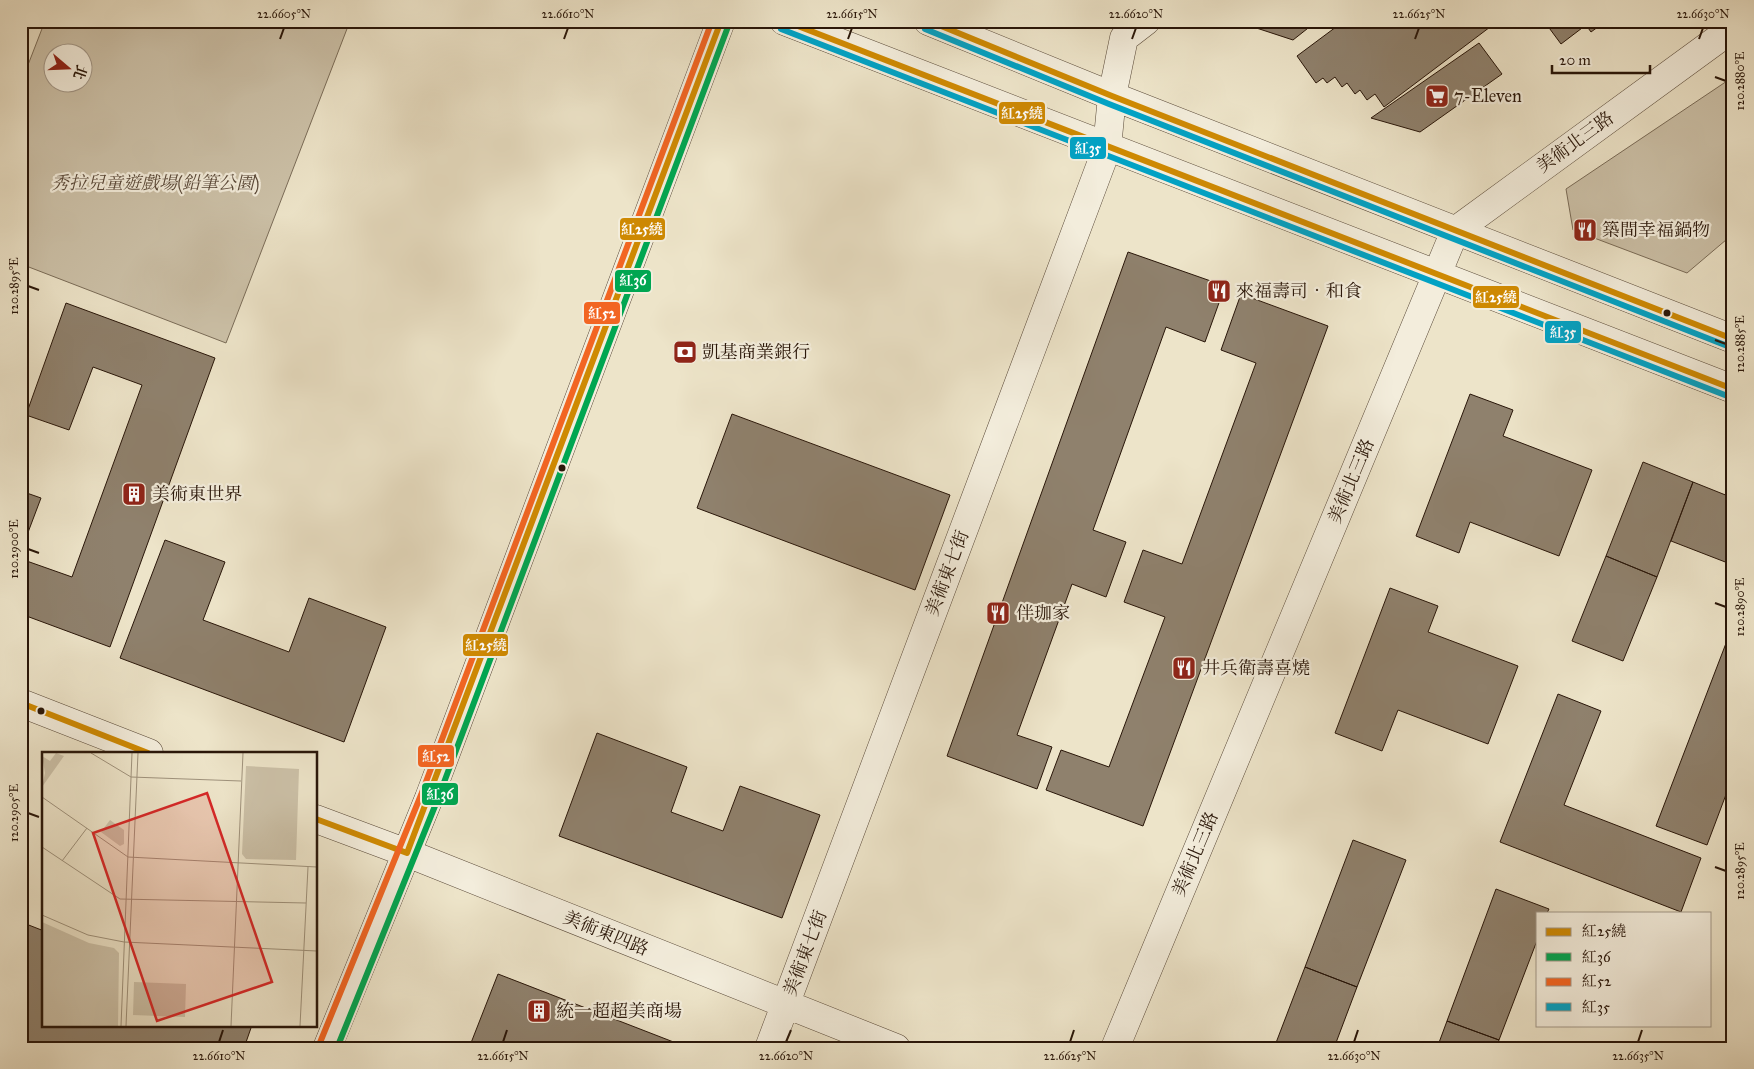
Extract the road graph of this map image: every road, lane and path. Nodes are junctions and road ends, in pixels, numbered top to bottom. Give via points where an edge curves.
1 (721, 21) edge
2 (784, 21) edge
3 (928, 21) edge
4 (1146, 21) edge
5 (1733, 28) edge
6 (1112, 96) junction
7 (1107, 148) junction
8 (1455, 231) junction
9 (1437, 275) junction
10 (1733, 339) edge
11 (1733, 389) edge
12 (21, 702) edge
13 (146, 752) edge
14 (318, 820) edge
15 (407, 853) junction
16 (786, 1004) junction
17 (327, 1048) edge
18 (769, 1048) edge
19 (896, 1048) edge
20 (1115, 1048) edge

1 - 15 street
2 - 7 street
3 - 6 street
4 - 6 street, 美術東七街 via 1124,38
5 - 8 street, 美術北三路
6 - 7 street, 美術東七街
6 - 8 street
7 - 9 street
7 - 16 street, 美術東七街
8 - 9 street, 美術北三路
8 - 10 street
9 - 11 street
9 - 20 street, 美術北三路
12 - 13 street
14 - 15 street, 美術東四路
15 - 16 street, 美術東四路
15 - 17 street
16 - 18 street, 美術東七街
16 - 19 street, 美術東四路

